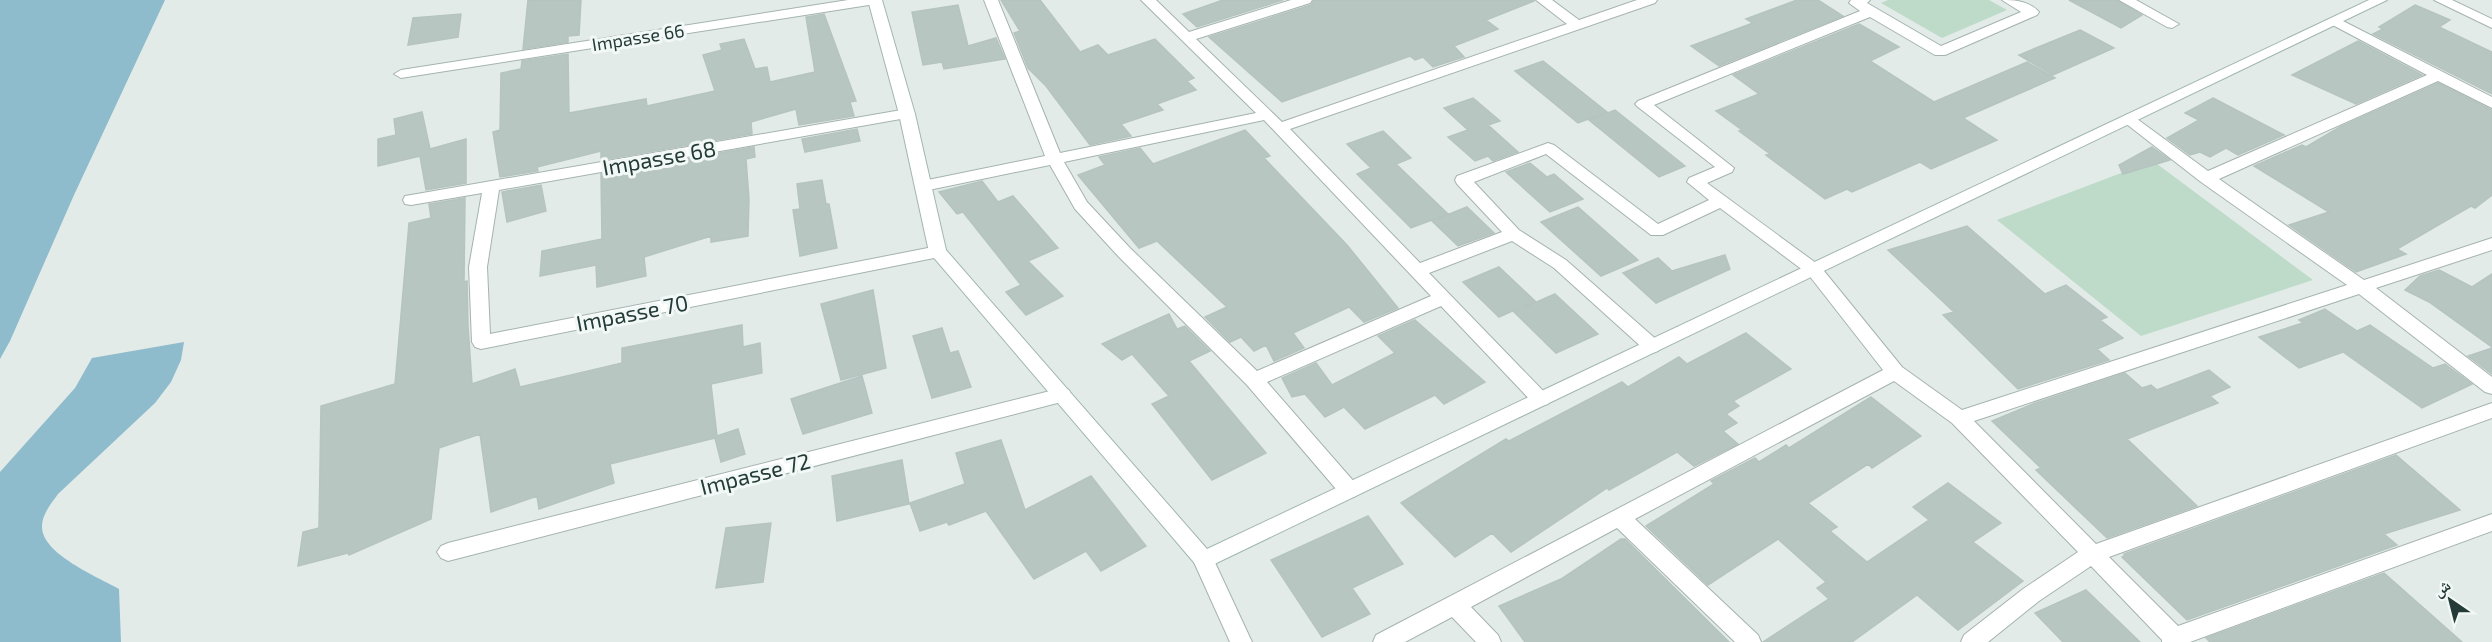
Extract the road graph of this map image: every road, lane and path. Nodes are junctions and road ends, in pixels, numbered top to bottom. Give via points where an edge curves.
1 (875, 0) edge
2 (991, 0) edge
3 (1148, 0) edge
4 (1305, 0) edge
5 (1543, 0) edge
6 (1650, 0) edge
7 (2009, 0) edge
8 (2126, 0) edge
9 (2441, 0) edge
10 (2373, 1) edge
11 (1867, 6) edge
12 (2334, 22) junction
13 (2172, 24) dead end
14 (2492, 24) edge
15 (1577, 25) junction
16 (1187, 37) junction
17 (400, 74) dead end
18 (2438, 76) junction
19 (2492, 103) edge
20 (908, 114) junction
21 (2128, 119) junction
22 (1273, 122) junction
23 (1054, 159) junction
24 (2206, 178) junction
25 (491, 186) junction
26 (924, 186) junction
27 (411, 200) dead end
28 (1721, 201) junction
29 (1513, 234) junction
30 (2492, 244) edge
31 (938, 252) junction
32 (1814, 270) junction
33 (1417, 271) junction
34 (2362, 287) junction
35 (1443, 298) junction
36 (1652, 346) junction
37 (1895, 372) junction
38 (1254, 380) junction
39 (2492, 387) edge
40 (1062, 395) junction
41 (1541, 399) junction
42 (2492, 410) edge
43 (1959, 418) junction
44 (1349, 490) junction
45 (1619, 517) junction
46 (2492, 522) edge
47 (448, 552) dead end
48 (2091, 554) junction
49 (1204, 560) junction
50 (1455, 605) junction
51 (2175, 640) edge
52 (1241, 642) edge
53 (1384, 642) edge
54 (1490, 642) edge
55 (1750, 642) edge
56 (1972, 642) edge

1 - 17 street, Impasse 66
1 - 20 street
2 - 23 street
3 - 16 street
4 - 16 street
5 - 15 street
6 - 15 street
7 - 11 street via 2032,12 1940,52
8 - 13 street
9 - 14 street
10 - 12 street
11 - 28 street via 1643,104 1726,168 1695,182
12 - 18 street
12 - 21 street
15 - 22 street
16 - 22 street
18 - 19 street
18 - 24 street
20 - 25 street, Impasse 68
20 - 26 street
21 - 24 street
21 - 32 street
22 - 23 street
22 - 33 street
23 - 26 street
23 - 38 street via 1088,213
24 - 34 street
25 - 27 street, Impasse 68
25 - 31 street, Impasse 70 via 478,267 481,342
26 - 31 street
28 - 29 street via 1656,231 1548,148 1464,180
28 - 32 street
29 - 33 street
29 - 36 street via 1560,264
30 - 34 street
31 - 40 street
32 - 36 street
32 - 37 street
33 - 35 street
34 - 39 street
34 - 43 street
35 - 38 street
35 - 41 street
36 - 41 street
37 - 43 street
37 - 45 street
38 - 44 street
40 - 47 street, Impasse 72
40 - 49 street
41 - 44 street
42 - 48 street
43 - 48 street
44 - 49 street
45 - 50 street
45 - 55 street
46 - 51 street
48 - 51 street
48 - 56 street
49 - 52 street
50 - 53 street
50 - 54 street

